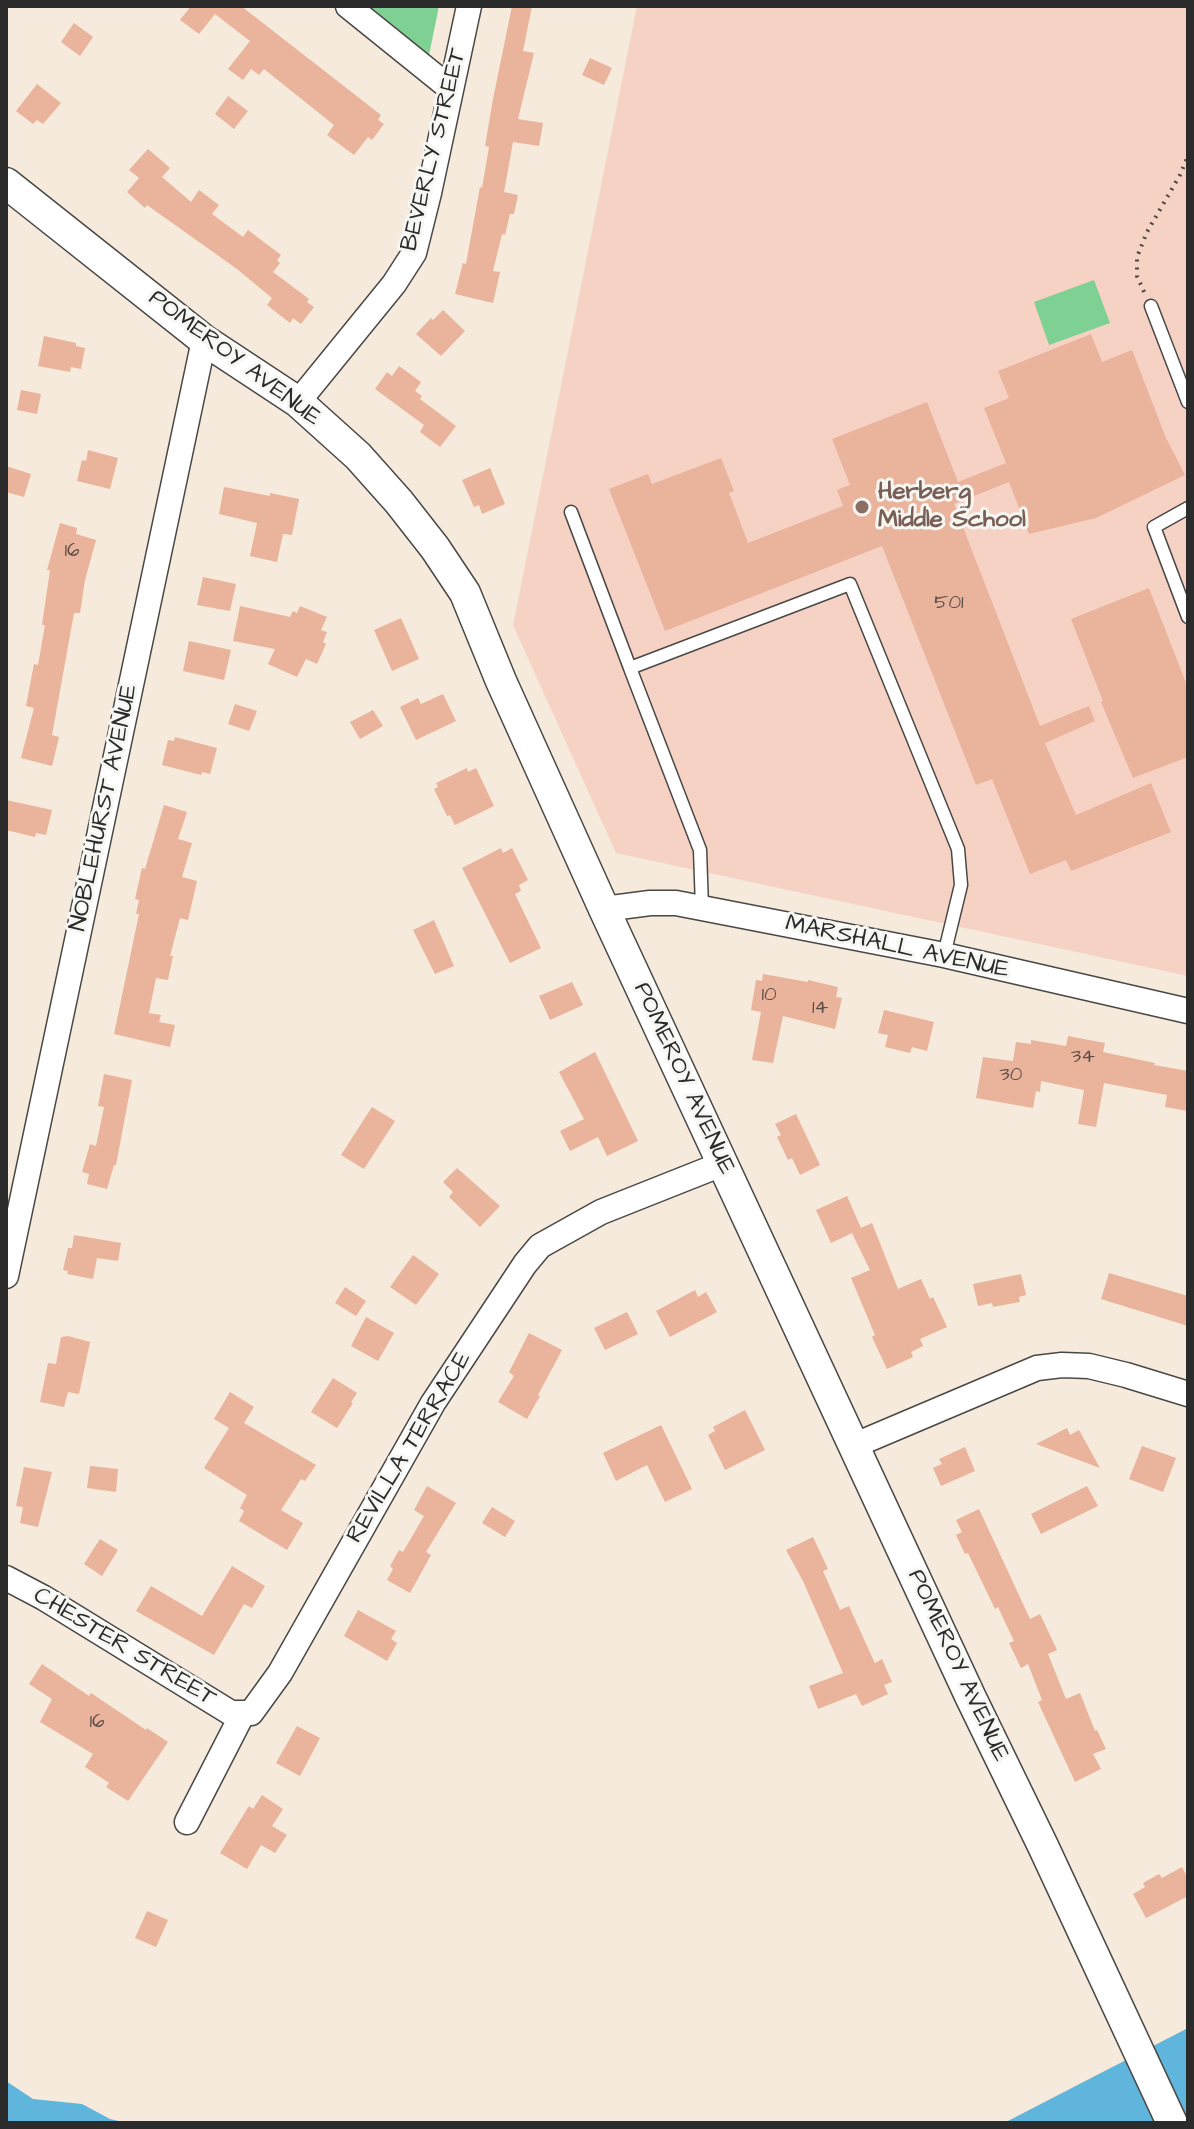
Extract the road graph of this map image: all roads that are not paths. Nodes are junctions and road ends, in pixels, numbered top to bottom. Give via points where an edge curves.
1 (348, 6) edge
2 (469, 6) edge
3 (451, 89) junction
4 (6, 183) edge
5 (1151, 306) road end
6 (204, 340) junction
7 (298, 402) junction
8 (1188, 402) edge
9 (1188, 508) edge
10 (571, 512) dead end
11 (1188, 617) edge
12 (630, 668) junction
13 (702, 908) junction
14 (604, 909) junction
15 (944, 955) junction
16 (1188, 1011) edge
17 (722, 1164) junction
18 (6, 1276) edge
19 (1188, 1394) edge
20 (853, 1446) junction
21 (6, 1578) edge
22 (243, 1713) junction
23 (187, 1822) dead end
24 (1172, 2123) edge

1 - 3 street
2 - 3 street, BEVERLY STREET
3 - 7 street, BEVERLY STREET via 414,253
4 - 6 street, POMEROY AVENUE
5 - 8 lane
6 - 7 street, POMEROY AVENUE
6 - 18 street, NOBLEHURST AVENUE
7 - 14 street, POMEROY AVENUE via 399,502 465,593
9 - 11 lane via 1154,527
10 - 12 lane
12 - 13 lane via 700,850
12 - 15 lane via 850,584 958,849 961,885
13 - 14 street, MARSHALL AVENUE via 650,903
13 - 15 street, MARSHALL AVENUE
14 - 17 street, POMEROY AVENUE
15 - 16 street, MARSHALL AVENUE
17 - 20 street, POMEROY AVENUE
17 - 22 street, REVILLA TERRACE via 601,1212 540,1246 433,1403 280,1673 251,1713
19 - 20 street via 1089,1366 1037,1368
20 - 24 street, POMEROY AVENUE
21 - 22 street, CHESTER STREET via 231,1713
22 - 23 street, REVILLA TERRACE

